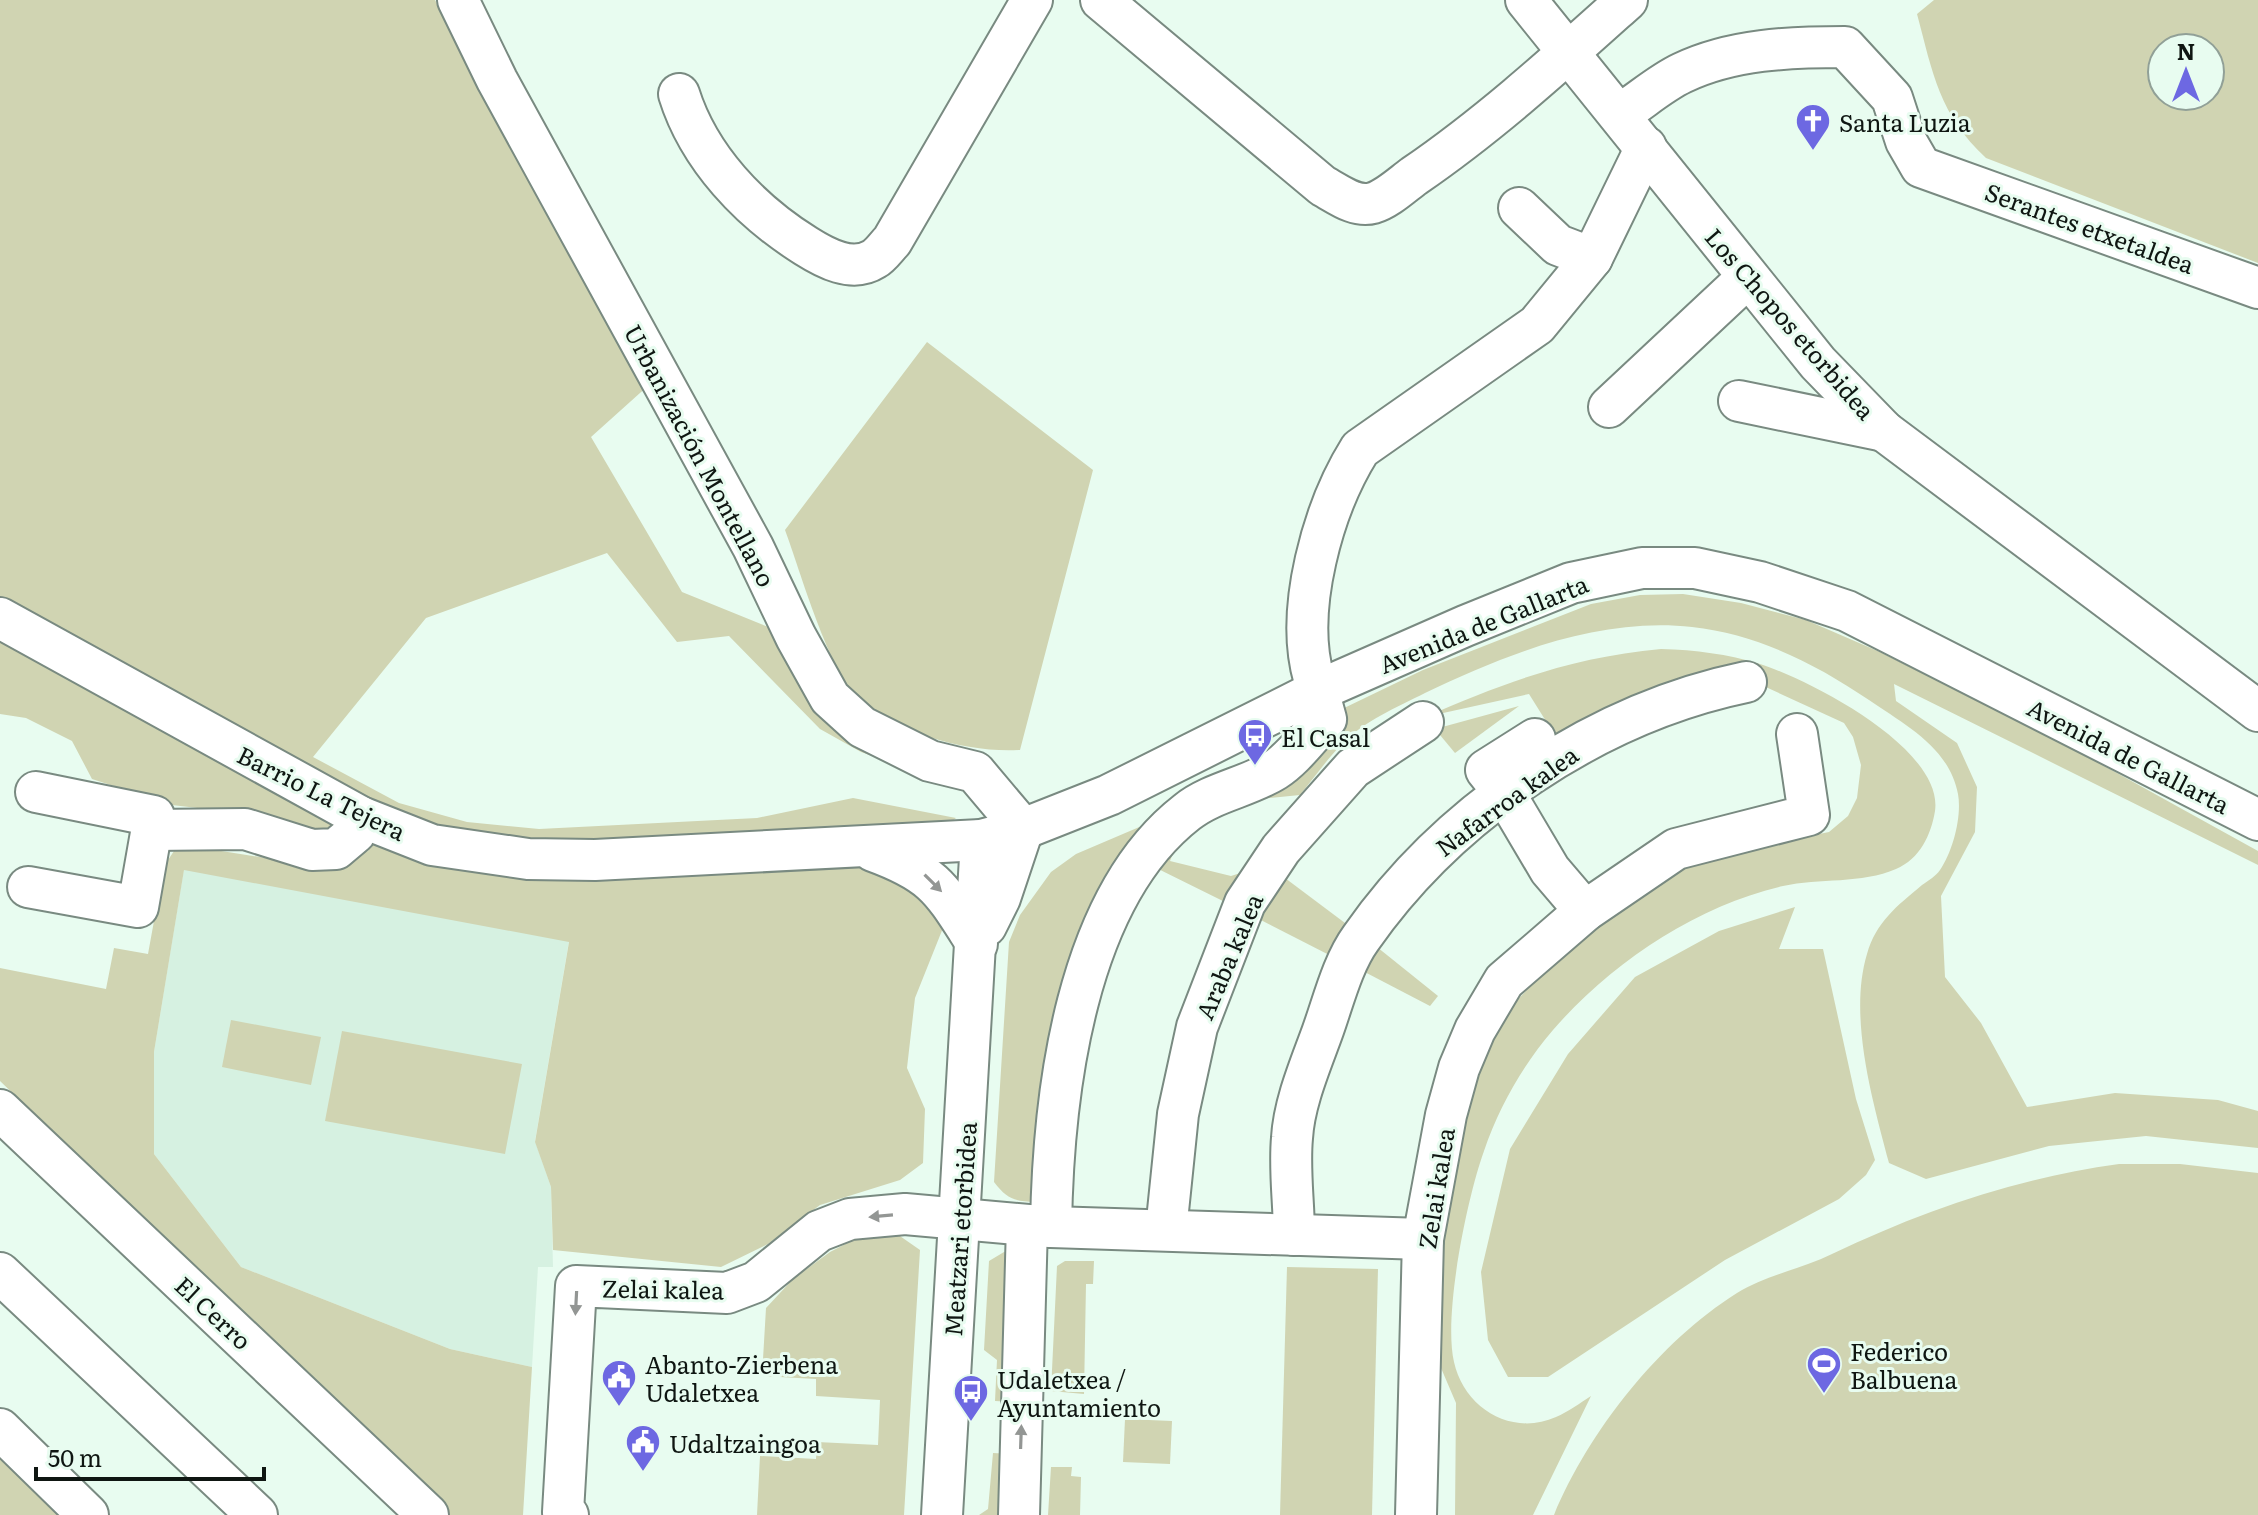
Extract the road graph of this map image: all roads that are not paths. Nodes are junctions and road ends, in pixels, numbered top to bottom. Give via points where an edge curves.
1 (458, 0) edge
2 (1032, 0) edge
3 (1101, 0) edge
4 (1526, 0) edge
5 (1627, 0) edge
6 (1569, 53) junction
7 (679, 94) dead end
8 (1620, 114) junction
9 (1646, 147) junction
10 (1519, 208) dead end
11 (1592, 258) junction
12 (1748, 277) junction
13 (2258, 288) edge
14 (1739, 401) dead end
15 (1609, 407) dead end
16 (1884, 431) junction
17 (0, 618) edge
18 (1746, 682) dead end
19 (2258, 711) edge
20 (1423, 722) dead end
21 (1797, 734) dead end
22 (1535, 739) dead end
23 (36, 792) dead end
24 (1505, 794) junction
25 (361, 817) junction
26 (2258, 820) edge
27 (1023, 829) junction
28 (152, 830) junction
29 (981, 840) junction
30 (867, 849) junction
31 (28, 887) dead end
32 (1585, 911) junction
33 (977, 944) junction
34 (0, 1110) edge
35 (1168, 1211) dead end
36 (959, 1220) junction
37 (1039, 1226) junction
38 (1294, 1235) junction
39 (1423, 1239) junction
40 (0, 1273) edge
41 (0, 1429) edge
42 (88, 1515) edge
43 (257, 1515) edge
44 (428, 1515) edge
45 (568, 1515) edge
46 (942, 1515) edge
47 (1019, 1515) edge
48 (1416, 1515) edge

1 - 27 street, Urbanización Montellano via 830,698 862,727 930,761 975,772
2 - 7 street via 892,241 874,260 834,262 763,216 716,163
3 - 6 street via 1323,186 1354,203 1373,203 1393,191
4 - 6 street, Los Chopos etorbidea
5 - 6 street
6 - 8 street, Los Chopos etorbidea
8 - 9 street, Los Chopos etorbidea
8 - 13 street, Serantes etxetaldea via 1660,85 1716,59 1845,47 1892,98 1921,167
9 - 11 street
9 - 12 street, Los Chopos etorbidea
10 - 11 street via 1558,245
11 - 37 street via 1537,325 1360,449 1343,475 1328,513 1309,600 1307,645 1326,719 1276,769 1190,809 1159,836 1115,901 1075,1013
12 - 15 street
12 - 16 street, Los Chopos etorbidea via 1818,363
14 - 16 street
16 - 19 street, Los Chopos etorbidea
17 - 25 street, Barrio La Tejera
18 - 24 street, Nafarroa kalea via 1695,692 1637,715
20 - 35 street, Araba kalea via 1353,768 1281,849 1245,903 1197,1027 1178,1114
21 - 32 street via 1809,815 1676,849
22 - 24 street via 1486,770
23 - 28 street via 154,816
24 - 32 street via 1550,870
24 - 38 street, Nafarroa kalea via 1434,849 1359,940 1309,1069 1291,1136
25 - 28 street via 355,833 336,849 312,850 245,829
25 - 30 street, Barrio La Tejera via 432,845 528,859
26 - 27 street, Avenida de Gallarta via 1847,611 1708,571 1642,568 1571,583 1465,626 1317,691 1109,795
27 - 29 street, Avenida de Gallarta
27 - 33 street, Meatzari etorbidea via 1000,898
28 - 31 street via 138,907
29 - 30 street, Barrio La Tejera
29 - 33 street, Meatzari etorbidea
30 -> 33 street via 914,866 933,882
32 - 39 street, Zelai kalea via 1504,981 1475,1030 1446,1115
33 - 36 street, Meatzari etorbidea
34 - 44 street, El Cerro
36 - 37 street
36 -> 45 street, Zelai kalea via 905,1214 850,1219 819,1231 756,1282 727,1293 576,1286 563,1512
36 - 46 street, Meatzari etorbidea
37 - 38 street
47 -> 37 street
38 - 39 street
39 - 48 street, Zelai kalea
40 - 43 street
41 - 42 street

